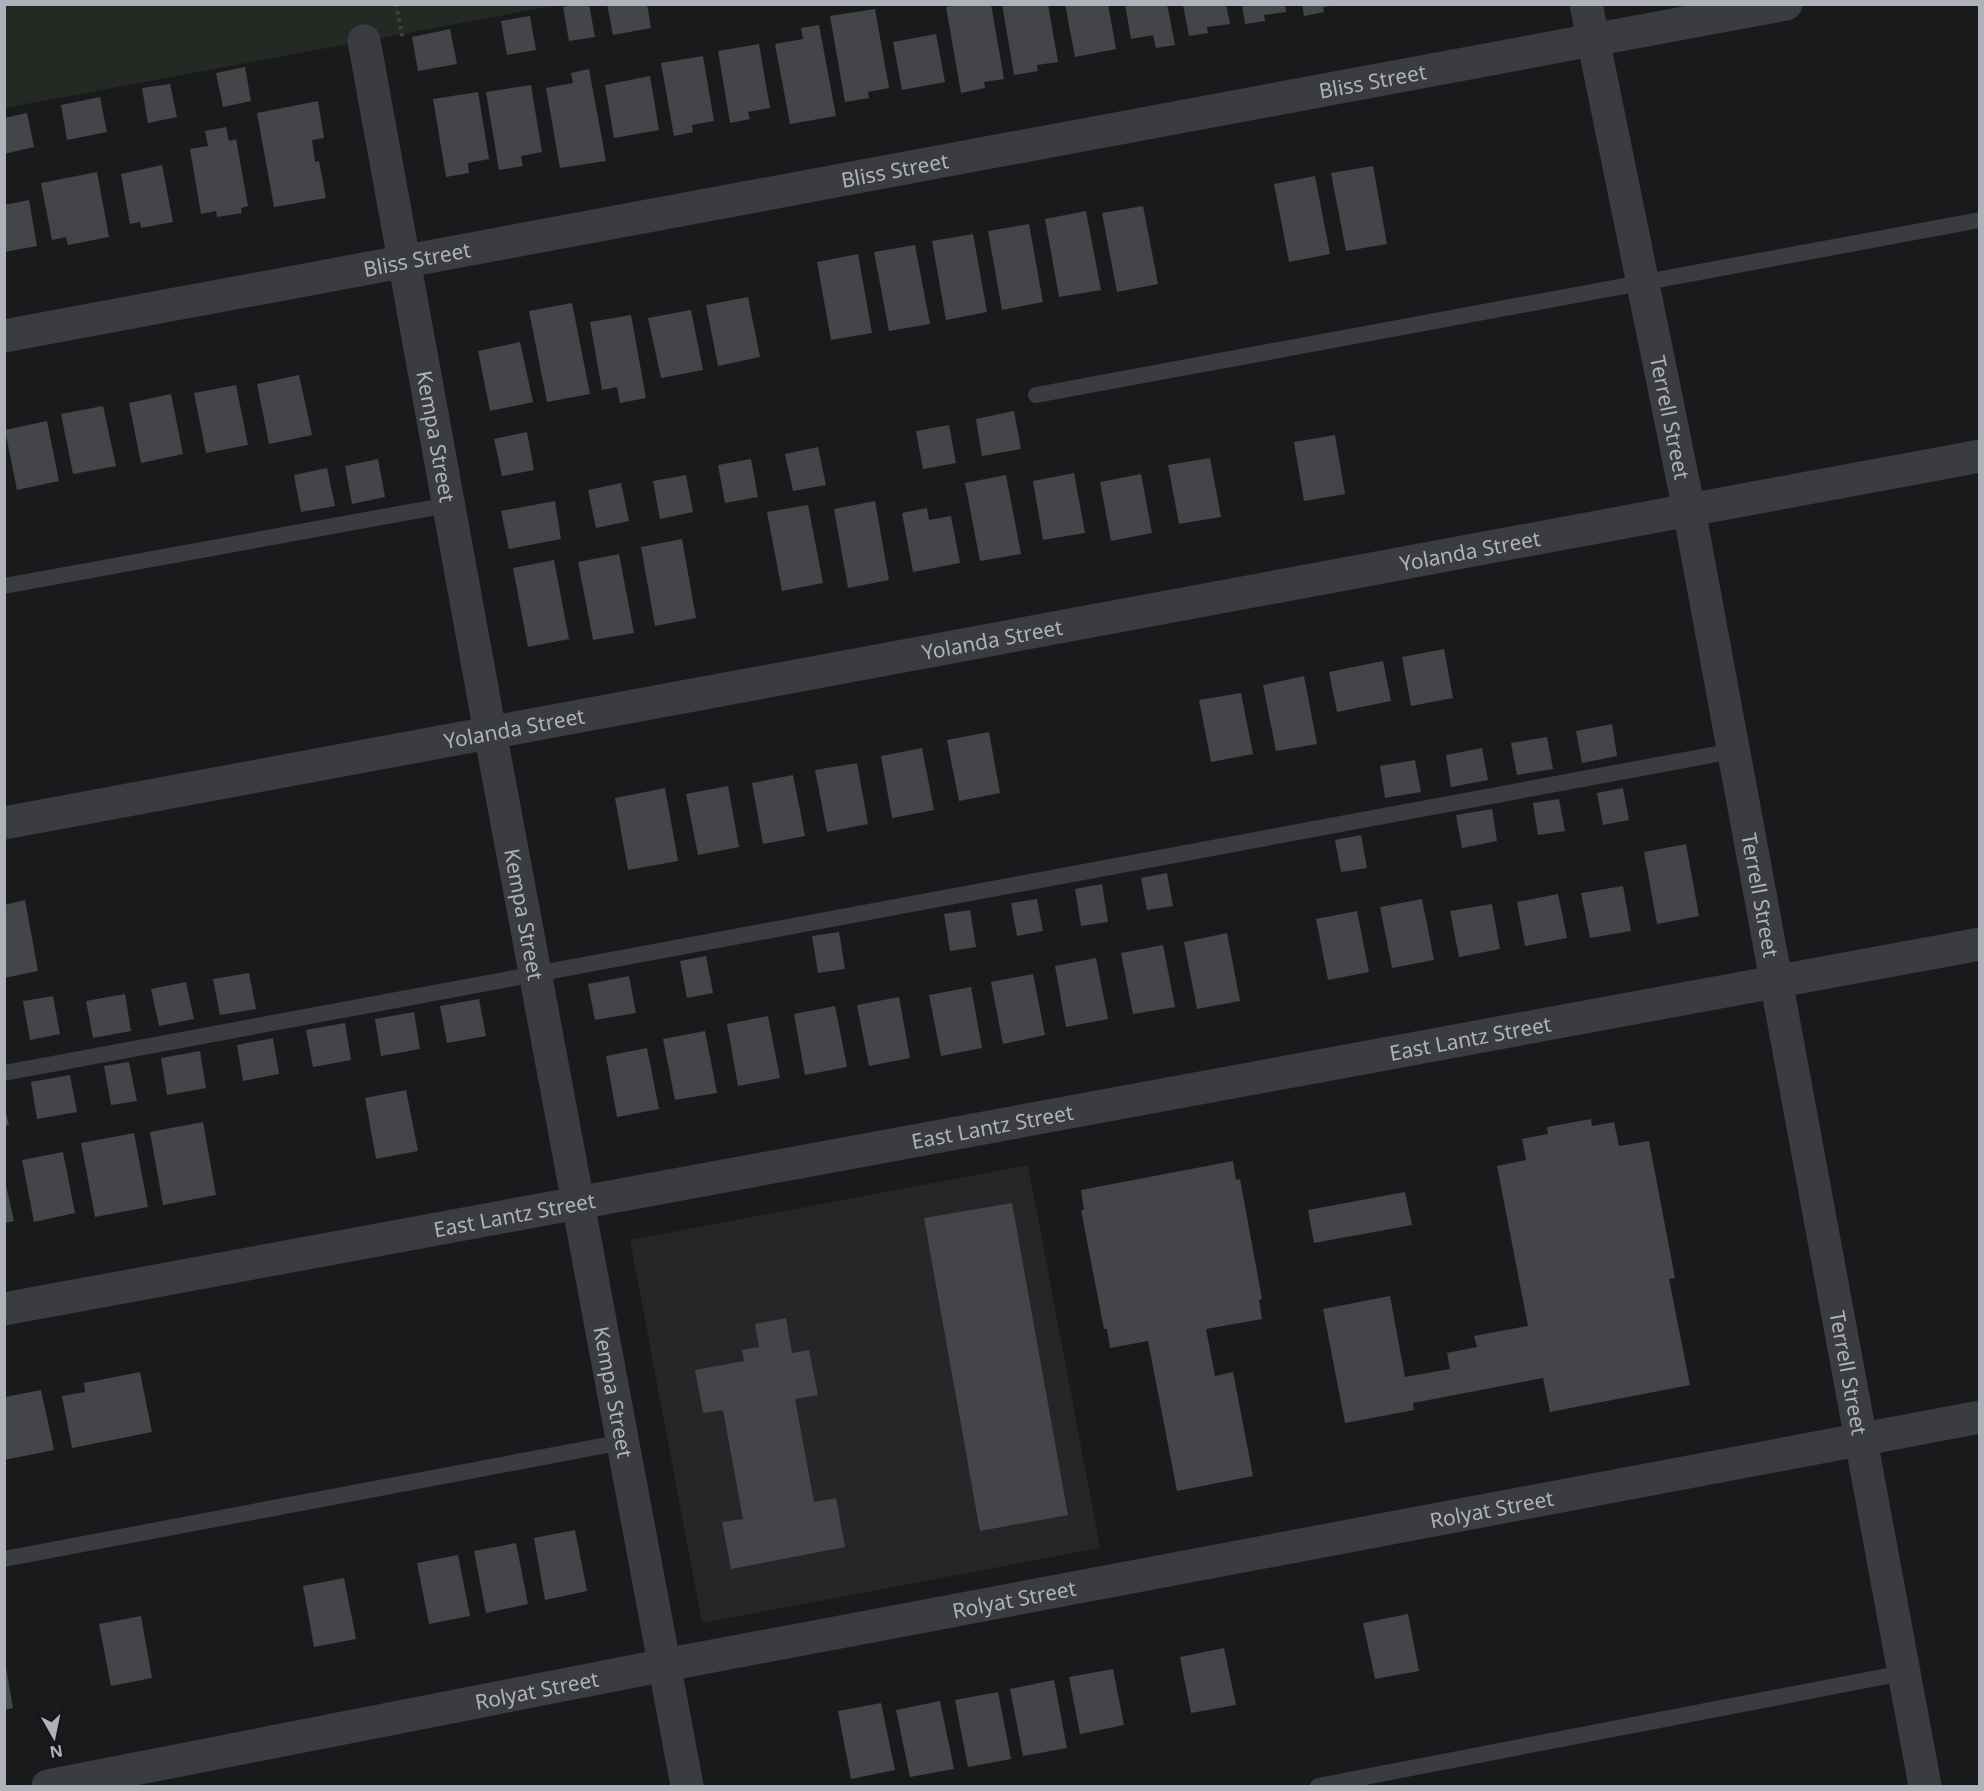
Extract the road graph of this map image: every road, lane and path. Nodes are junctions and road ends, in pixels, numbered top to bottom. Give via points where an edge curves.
1 (1586, 4) edge
2 (1786, 4) edge
3 (1592, 40) junction
4 (364, 41) dead end
5 (1980, 220) edge
6 (404, 261) junction
7 (1642, 281) junction
8 (4, 336) edge
9 (1036, 395) dead end
10 (1980, 456) edge
11 (448, 504) junction
12 (1689, 510) junction
13 (4, 586) edge
14 (490, 732) junction
15 (1733, 751) junction
16 (4, 823) edge
17 (1980, 944) edge
18 (536, 975) junction
19 (1776, 980) junction
20 (4, 1073) edge
21 (578, 1204) junction
22 (4, 1309) edge
23 (1980, 1417) edge
24 (1861, 1440) junction
25 (623, 1442) junction
26 (4, 1559) edge
27 (665, 1665) junction
28 (1904, 1673) junction
29 (48, 1786) edge
30 (687, 1786) edge
31 (1318, 1786) edge
32 (1924, 1786) edge

1 - 3 street, Terrell Street
2 - 3 street, Bliss Street
3 - 6 street, Bliss Street
3 - 7 street, Terrell Street
4 - 6 street, Kempa Street
5 - 7 lane
6 - 8 street, Bliss Street
6 - 11 street, Kempa Street
7 - 9 lane
7 - 12 street, Terrell Street
10 - 12 street, Yolanda Street
11 - 13 lane
11 - 14 street, Kempa Street
12 - 14 street, Yolanda Street
12 - 15 street, Terrell Street
14 - 16 street, Yolanda Street
14 - 18 street, Kempa Street
15 - 18 lane
15 - 19 street, Terrell Street
17 - 19 street, East Lantz Street
18 - 20 lane
18 - 21 street, Kempa Street
19 - 21 street, East Lantz Street
19 - 24 street, Terrell Street
21 - 22 street, East Lantz Street
21 - 25 street, Kempa Street
23 - 24 street, Rolyat Street
24 - 27 street, Rolyat Street
24 - 28 street, Terrell Street
25 - 26 lane
25 - 27 street, Kempa Street
27 - 29 street, Rolyat Street
27 - 30 street, Kempa Street
28 - 31 lane
28 - 32 street, Terrell Street

